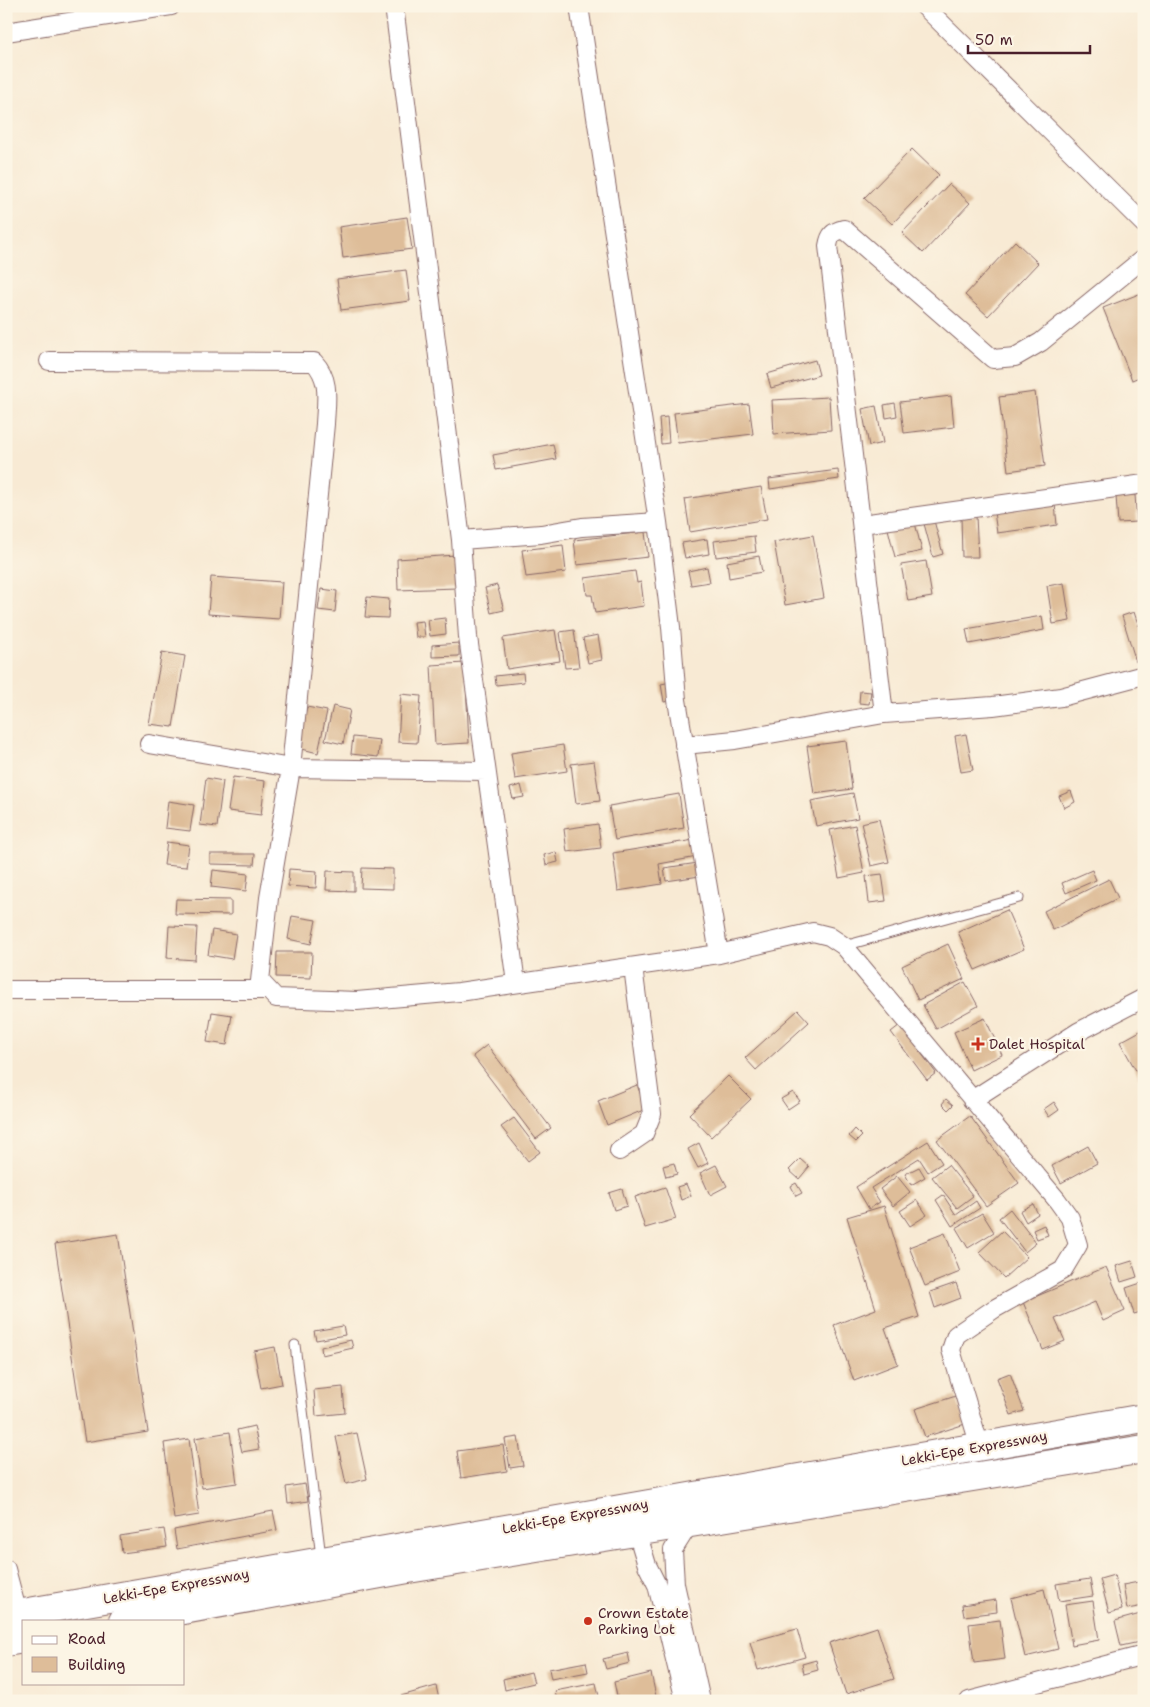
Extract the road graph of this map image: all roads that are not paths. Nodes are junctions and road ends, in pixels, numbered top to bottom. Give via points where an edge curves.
1 (171, 6) edge
2 (394, 6) edge
3 (579, 6) edge
4 (924, 6) edge
5 (111, 11) edge
6 (6, 32) edge
7 (1144, 224) edge
8 (1144, 258) edge
9 (49, 361) dead end
10 (1144, 484) edge
11 (658, 522) junction
12 (862, 524) junction
13 (461, 540) junction
14 (1144, 675) edge
15 (884, 714) junction
16 (148, 744) dead end
17 (684, 745) junction
18 (291, 768) junction
19 (486, 771) junction
20 (1019, 898) dead end
21 (844, 946) junction
22 (719, 954) junction
23 (632, 966) junction
24 (516, 983) junction
25 (6, 990) edge
26 (266, 990) junction
27 (1144, 998) edge
28 (972, 1100) junction
29 (619, 1151) dead end
30 (295, 1345) dead end
31 (1144, 1418) edge
32 (980, 1447) junction
33 (1144, 1449) edge
34 (690, 1524) junction
35 (637, 1532) junction
36 (322, 1560) junction
37 (6, 1569) edge
38 (31, 1620) edge
39 (128, 1620) edge
40 (16, 1623) edge
41 (6, 1642) edge
42 (1144, 1655) edge
43 (685, 1701) edge
44 (701, 1701) edge
45 (969, 1701) edge

1 - 5 street
2 - 13 street
3 - 11 street
4 - 7 street
5 - 6 street
8 - 12 street via 1040,342 1015,357 993,359 844,229 834,232 828,246
9 - 18 street via 314,362 324,373 324,424
10 - 12 street
11 - 13 street
11 - 17 street
12 - 15 street
13 - 19 street via 468,637
14 - 15 street via 1061,696 993,706
15 - 17 street via 735,740
16 - 18 street
17 - 22 street
18 - 19 street
18 - 26 street via 269,898 260,981
19 - 24 street
20 - 21 lane
21 - 22 street via 829,936 813,932
21 - 28 street
22 - 23 street
23 - 24 street
23 - 29 street via 652,1114 644,1134
24 - 26 street via 459,992 357,1001 276,998
25 - 26 street
27 - 28 street via 1078,1032
28 - 32 street via 1057,1200 1070,1218 1078,1245 1063,1270 956,1335 951,1350
30 - 36 lane
31 - 32 highway, Lekki-Epe Expressway
32 - 36 highway, Lekki-Epe Expressway
33 - 34 highway, Lekki-Epe Expressway
34 - 35 highway, Lekki-Epe Expressway
34 - 44 street via 673,1550 674,1584
35 - 39 highway, Lekki-Epe Expressway via 408,1569
35 - 43 street via 657,1585
36 - 38 highway, Lekki-Epe Expressway
37 - 40 street
40 - 41 highway, Lekki-Epe Expressway
42 - 45 street

